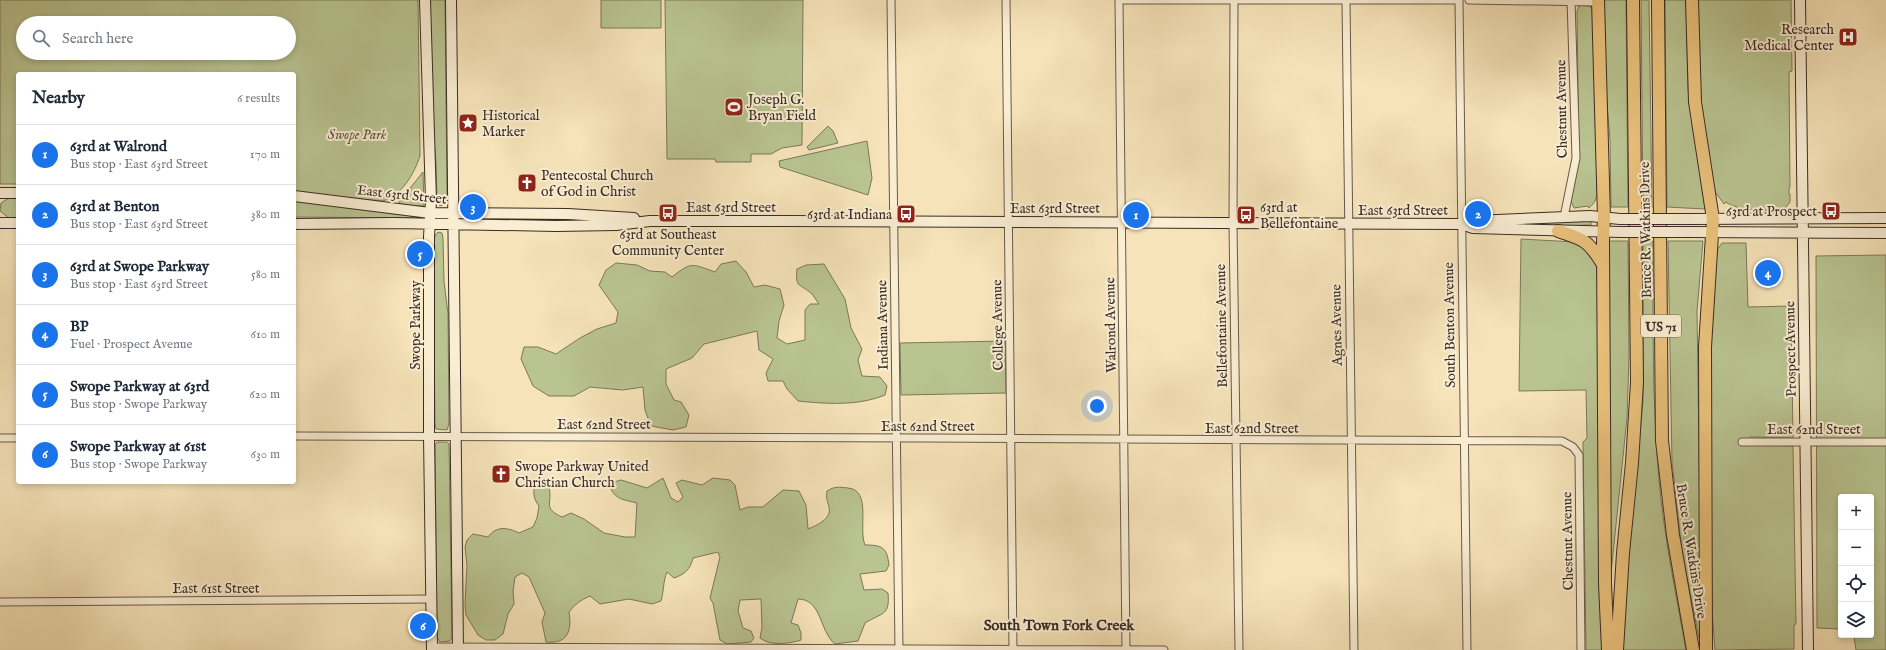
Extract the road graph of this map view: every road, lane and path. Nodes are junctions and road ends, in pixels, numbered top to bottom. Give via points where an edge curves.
1 (425, 0) edge
2 (451, 0) edge
3 (891, 0) edge
4 (1006, 0) edge
5 (1119, 0) edge
6 (1346, 0) edge
7 (1459, 0) edge
8 (1469, 0) edge
9 (1571, 0) edge
10 (1633, 0) edge
11 (1658, 0) edge
12 (1692, 0) edge
13 (1800, 0) edge
14 (1234, 1) edge
15 (1598, 1) edge
16 (0, 193) edge
17 (16, 193) edge
18 (296, 196) edge
19 (430, 213) junction
20 (453, 214) junction
21 (1564, 217) junction
22 (1802, 217) junction
23 (1604, 218) junction
24 (1713, 218) junction
25 (1886, 218) edge
26 (650, 221) junction
27 (894, 222) junction
28 (1008, 222) junction
29 (1121, 222) junction
30 (0, 223) edge
31 (16, 223) edge
32 (1233, 223) junction
33 (296, 224) edge
34 (429, 224) junction
35 (1348, 224) junction
36 (1461, 224) junction
37 (453, 225) junction
38 (1558, 231) junction
39 (1603, 232) junction
40 (1712, 233) junction
41 (1803, 233) junction
42 (1886, 233) edge
43 (1603, 264) junction
44 (296, 436) edge
45 (429, 436) junction
46 (456, 436) junction
47 (0, 438) edge
48 (16, 438) edge
49 (897, 438) junction
50 (1011, 439) junction
51 (1124, 440) junction
52 (1236, 441) junction
53 (1351, 441) junction
54 (1464, 441) junction
55 (1562, 441) joint
56 (1742, 442) dead end
57 (1805, 442) junction
58 (1886, 442) edge
59 (431, 599) junction
60 (0, 602) edge
61 (432, 649) edge
62 (458, 649) edge
63 (899, 650) edge
64 (1013, 650) edge
65 (1126, 650) edge
66 (1164, 650) edge
67 (1239, 650) edge
68 (1354, 650) edge
69 (1467, 650) edge
70 (1581, 650) edge
71 (1608, 650) edge
72 (1618, 650) edge
73 (1693, 650) edge
74 (1706, 650) edge
75 (1808, 650) edge

1 - 19 main road, Swope Parkway
2 - 20 main road
3 - 27 street, Indiana Avenue
4 - 28 street, College Avenue
5 - 14 street
5 - 29 street, Walrond Avenue
6 - 7 street
6 - 14 street
6 - 35 street, Agnes Avenue
7 - 36 street, South Benton Avenue
8 - 9 street
9 - 15 street
9 - 21 street, Chestnut Avenue via 1576,158
10 - 72 highway, Bruce R. Watkins Drive / US 71 via 1637,382
11 - 73 highway, Bruce R. Watkins Drive / US 71 via 1662,441 1673,535
12 - 24 highway via 1695,102
13 - 22 main road, Prospect Avenue
14 - 32 street, Bellefontaine Avenue
15 - 23 highway
16 - 17 main road
18 - 19 main road, East 63rd Street
19 - 20 main road, East 63rd Street
19 - 34 main road, Swope Parkway
20 - 26 main road, East 63rd Street via 568,214
20 - 37 main road
21 - 23 main road, East 63rd Street
21 - 36 main road, East 63rd Street via 1473,221
22 - 24 main road, East 63rd Street
22 - 25 main road, East 63rd Street
22 - 41 main road, Prospect Avenue
23 - 24 main road, East 63rd Street, bridge
23 - 39 highway
24 - 40 highway
26 - 27 main road, East 63rd Street
26 - 37 main road, East 63rd Street via 616,225
27 - 28 main road, East 63rd Street
27 - 49 street, Indiana Avenue
28 - 29 main road, East 63rd Street
28 - 50 street, College Avenue
29 - 32 main road, East 63rd Street
29 - 51 street, Walrond Avenue
30 - 31 main road
32 - 35 main road, East 63rd Street
32 - 52 street, Bellefontaine Avenue
33 - 34 main road, East 63rd Street
34 - 37 main road, East 63rd Street
34 - 45 main road, Swope Parkway
35 - 36 main road, East 63rd Street
35 - 53 street, Agnes Avenue
36 - 38 main road, East 63rd Street via 1473,228
36 - 54 street, South Benton Avenue
37 - 46 main road
38 - 39 main road, East 63rd Street
38 - 43 highway via 1576,236 1590,244
39 - 40 main road, East 63rd Street, bridge
39 - 43 highway
40 - 41 main road, East 63rd Street
40 - 74 highway via 1705,347
41 - 42 main road, East 63rd Street
41 - 57 main road, Prospect Avenue
43 - 71 highway via 1605,584
44 - 45 street, East 62nd Street
45 - 46 street, East 62nd Street
45 - 59 main road, Swope Parkway
46 - 49 street, East 62nd Street
46 - 62 main road
47 - 48 street
49 - 50 street, East 62nd Street
49 - 63 street, Indiana Avenue
50 - 51 street, East 62nd Street
50 - 64 street, College Avenue
51 - 52 street, East 62nd Street
51 - 65 street, Walrond Avenue
52 - 53 street, East 62nd Street
52 - 67 street, Bellefontaine Avenue
53 - 54 street, East 62nd Street
53 - 68 street, Agnes Avenue
54 - 55 street, East 62nd Street
54 - 69 street, South Benton Avenue
55 - 70 street, Chestnut Avenue via 1573,447 1579,455
56 - 57 street, East 62nd Street
57 - 58 street, East 62nd Street
57 - 75 main road, Prospect Avenue
59 - 60 street, East 61st Street
59 - 61 main road, Swope Parkway
61 - 62 street
62 - 63 street
63 - 64 street
64 - 65 street
65 - 66 street

